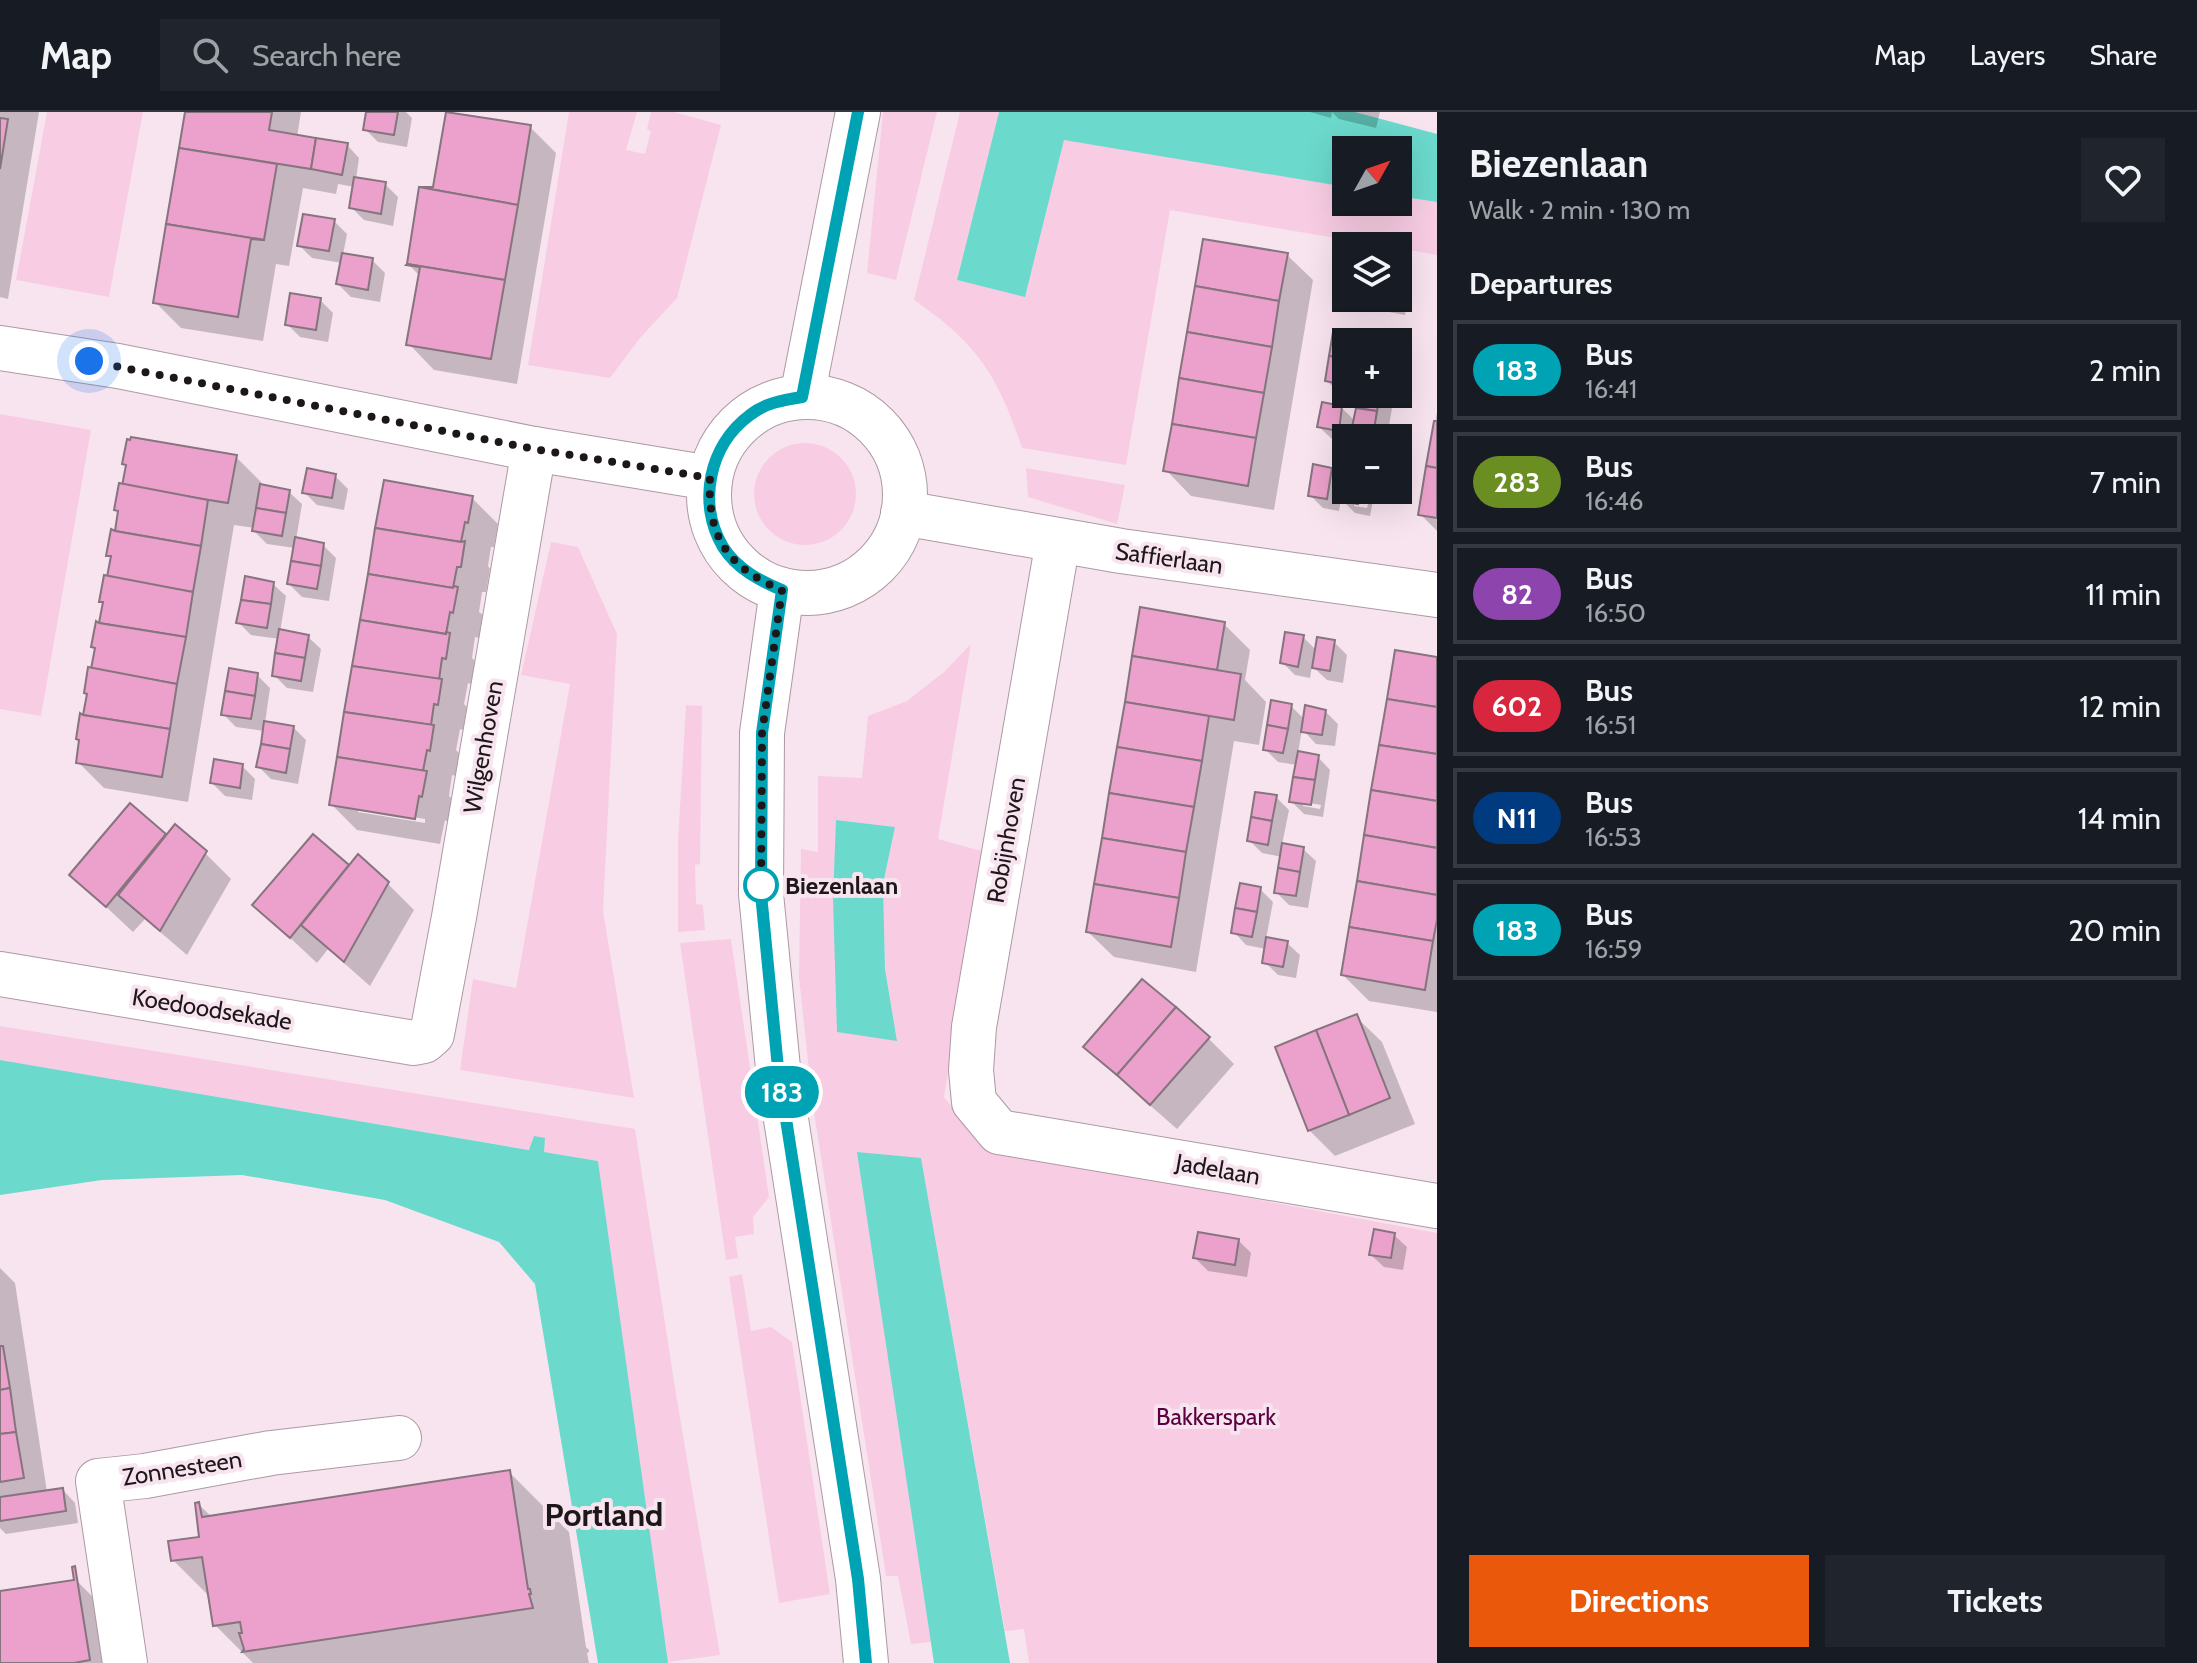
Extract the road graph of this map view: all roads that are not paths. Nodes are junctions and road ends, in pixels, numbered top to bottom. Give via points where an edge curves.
1 (858, 112) edge
2 (0, 348) edge
3 (802, 397) junction
4 (534, 449) junction
5 (710, 478) junction
6 (903, 513) junction
7 (1058, 541) junction
8 (782, 590) junction
9 (1437, 595) edge
10 (0, 974) edge
11 (424, 1041) joint
12 (999, 1132) joint
13 (1437, 1206) edge
14 (399, 1438) dead end
15 (125, 1663) edge
16 (866, 1663) edge

1 - 3 street
2 - 4 street via 118,366
3 - 5 street via 752,413 731,431
3 - 6 street via 827,399 872,421 900,463
4 - 5 street
4 - 11 street, Wilgenhoven via 454,917 432,1034
5 - 8 street via 709,502 724,549 740,567
6 - 7 street, Saffierlaan
6 - 8 street via 888,550 860,578 823,592
7 - 9 street, Saffierlaan
7 - 12 street, Robijnhoven via 974,1027 974,1102
8 - 16 street via 762,733 761,894 778,1068 858,1579
10 - 11 street, Koedoodsekade
12 - 13 street, Jadelaan
14 - 15 street, Zonnesteen via 98,1481

